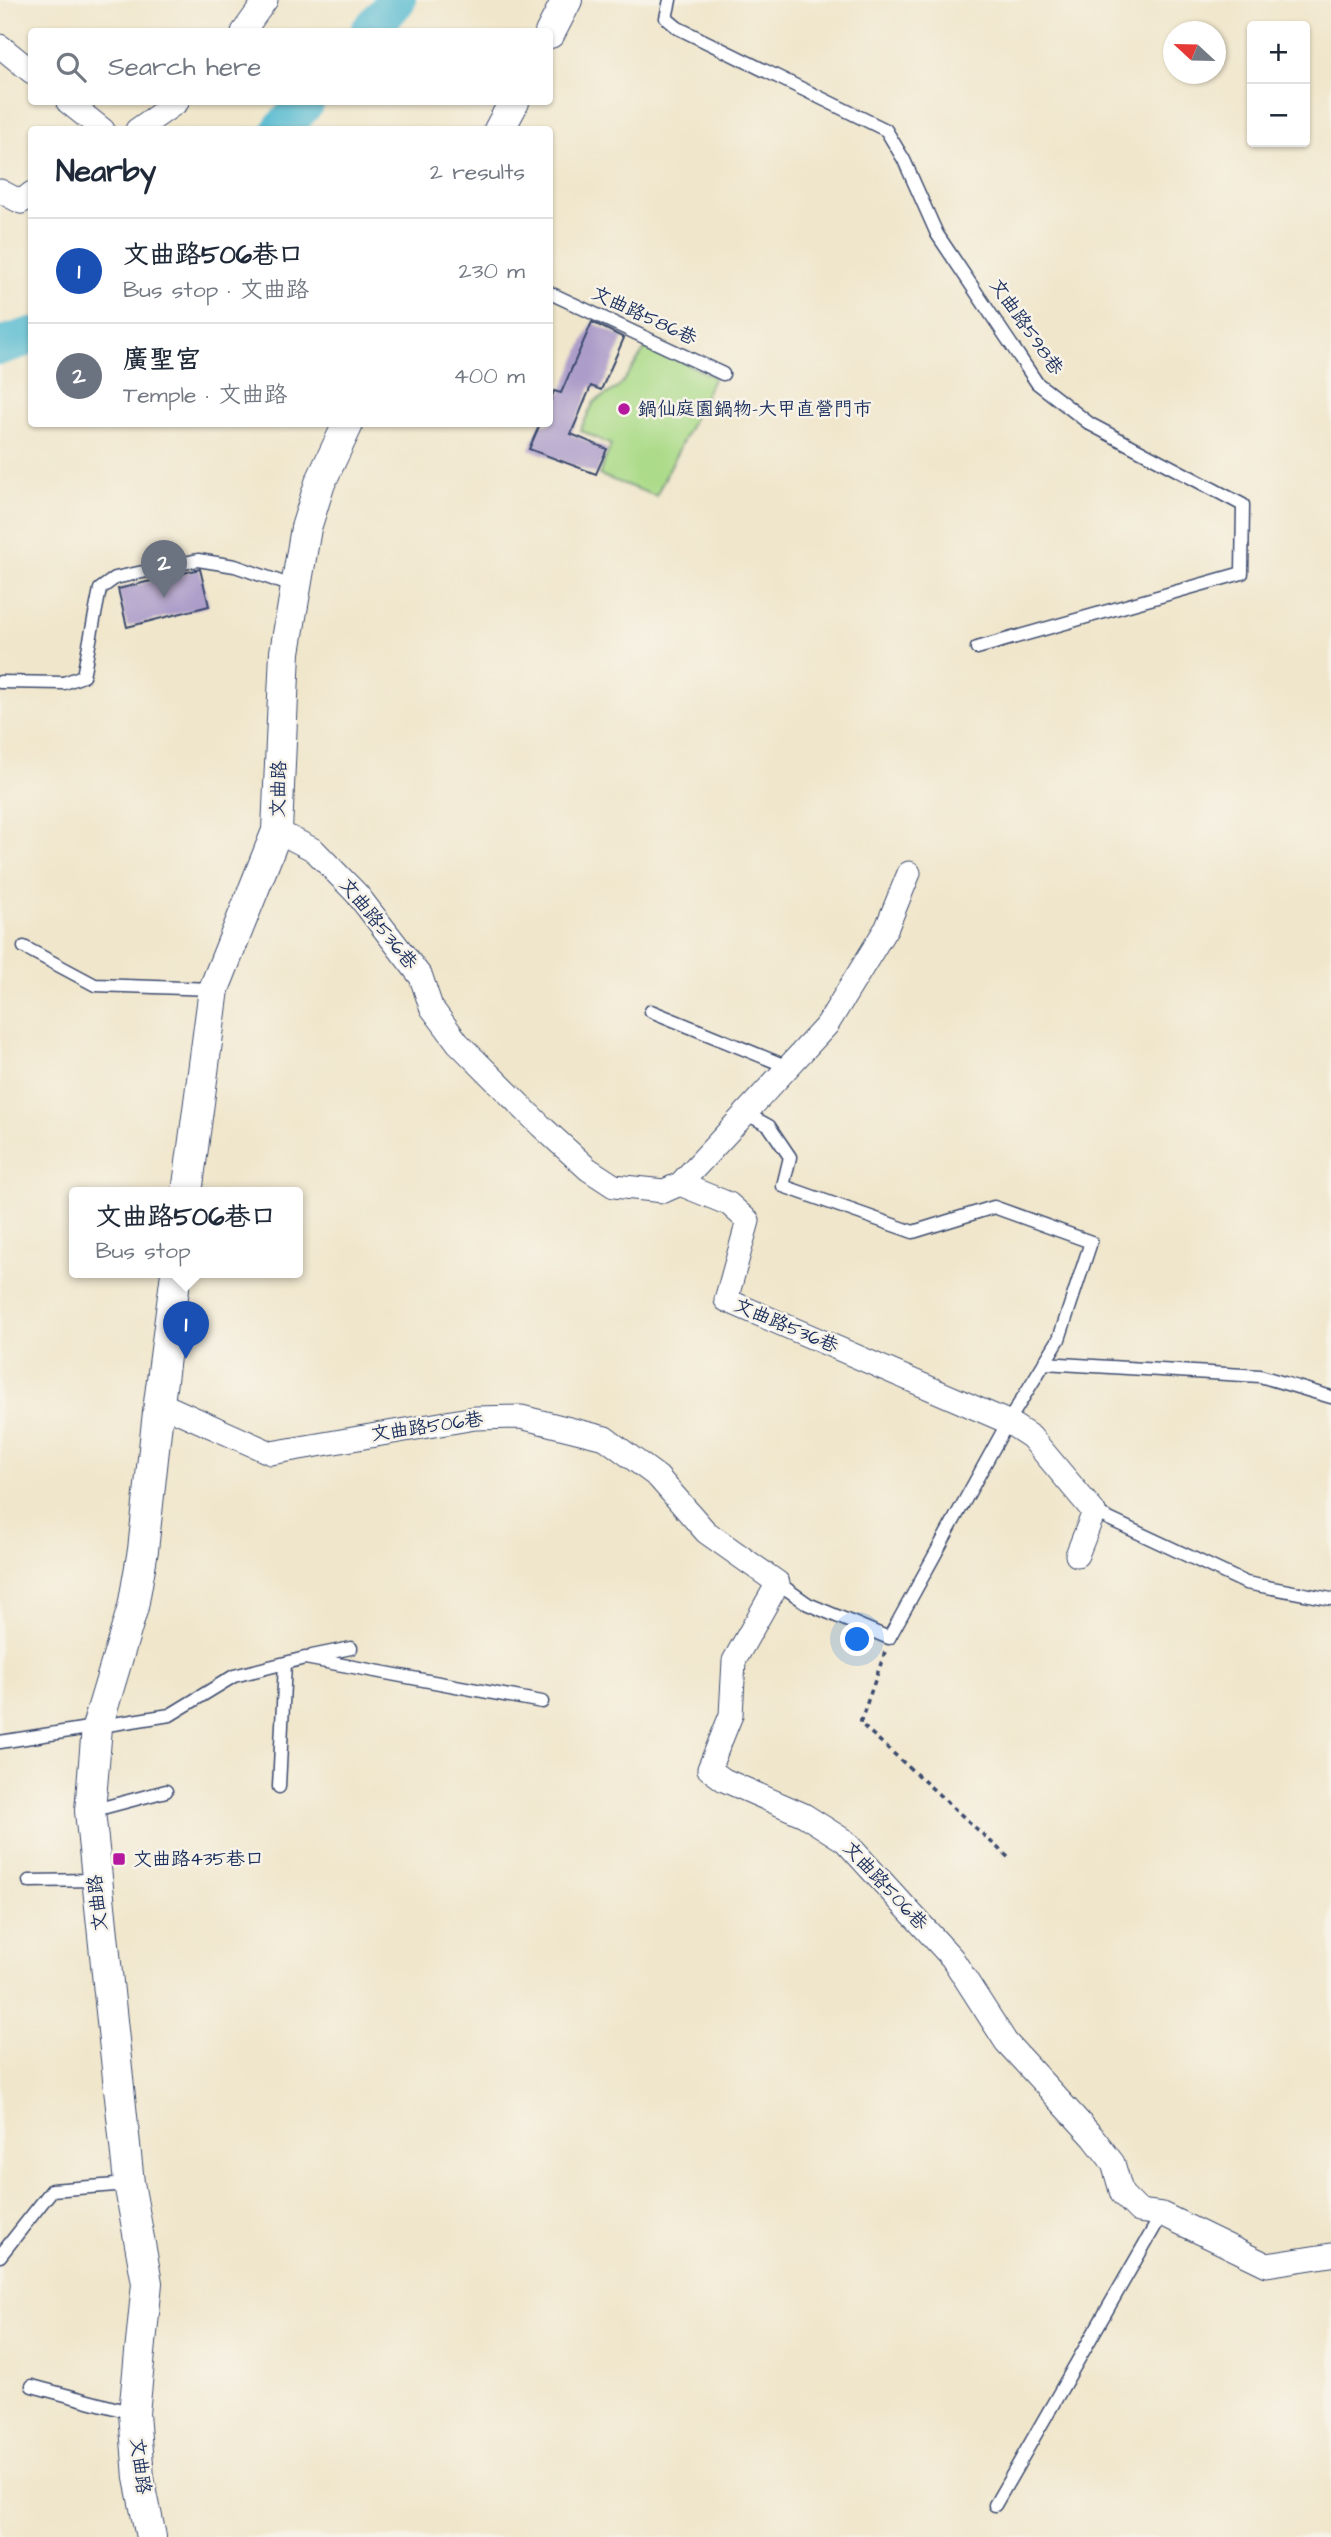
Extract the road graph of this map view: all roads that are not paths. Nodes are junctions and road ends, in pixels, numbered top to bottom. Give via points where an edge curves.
1 (266, 0) edge
2 (566, 0) edge
3 (670, 0) edge
4 (246, 28) edge
5 (552, 28) edge
6 (0, 46) edge
7 (28, 69) edge
8 (72, 105) edge
9 (173, 105) edge
10 (512, 105) edge
11 (98, 126) edge
12 (143, 126) edge
13 (501, 126) edge
14 (0, 191) edge
15 (28, 196) edge
16 (553, 294) edge
17 (723, 374) dead end
18 (347, 427) edge
19 (295, 587) junction
20 (976, 648) dead end
21 (0, 682) edge
22 (277, 831) junction
23 (909, 873) dead end
24 (24, 947) dead end
25 (214, 989) junction
26 (651, 1011) dead end
27 (788, 1067) junction
28 (745, 1113) junction
29 (680, 1184) junction
30 (188, 1187) edge
31 (175, 1278) edge
32 (1044, 1363) junction
33 (1331, 1396) edge
34 (159, 1403) junction
35 (1008, 1422) junction
36 (1094, 1512) junction
37 (1077, 1555) dead end
38 (778, 1583) junction
39 (1331, 1599) edge
40 (351, 1647) dead end
41 (304, 1658) junction
42 (285, 1663) junction
43 (542, 1702) dead end
44 (97, 1727) junction
45 (0, 1742) edge
46 (279, 1787) dead end
47 (166, 1791) dead end
48 (90, 1811) junction
49 (29, 1881) dead end
50 (96, 1881) junction
51 (129, 2183) junction
52 (1162, 2214) junction
53 (1331, 2255) edge
54 (0, 2256) edge
55 (32, 2386) dead end
56 (134, 2413) junction
57 (995, 2505) dead end
58 (151, 2537) edge

1 - 4 street
2 - 5 street
3 - 20 lane, 文曲路598巷 via 666,18 678,29 886,130 937,234 1037,383 1090,424 1243,505 1242,573
6 - 7 street
8 - 11 street
9 - 12 street
10 - 13 street
14 - 15 street via 21,202
16 - 17 lane, 文曲路586巷
18 - 19 street, 文曲路 via 320,483
19 - 21 lane via 235,566 198,560 115,578 100,589 83,676 64,683
19 - 22 street, 文曲路 via 285,652
22 - 25 street, 文曲路
22 - 29 street, 文曲路536巷 via 314,850 357,894 421,977 431,1007 458,1042 588,1169 614,1186 664,1191
23 - 27 street via 887,928 827,1025
24 - 25 lane via 95,985
25 - 30 street, 文曲路
26 - 27 lane
27 - 28 street
28 - 29 street
28 - 32 lane via 769,1126 790,1157 783,1186 913,1232 994,1207 1091,1242 1059,1339
29 - 35 street, 文曲路536巷 via 729,1204 747,1221 726,1300
31 - 34 street, 文曲路
32 - 33 lane via 1259,1376
32 - 35 lane
34 - 38 street, 文曲路506巷 via 271,1453 475,1418 522,1417 605,1438 657,1476 706,1532
34 - 44 street, 文曲路 via 144,1550 133,1606
35 - 36 street, 文曲路536巷 via 1031,1437
35 - 38 lane, 文曲路506巷 via 889,1638 808,1604
36 - 37 street
36 - 39 lane via 1246,1583
38 - 52 street, 文曲路506巷 via 734,1661 730,1715 709,1769 804,1815 845,1841 952,1958 1006,2042 1093,2137 1113,2163 1122,2194 1139,2211
40 - 41 lane
41 - 42 lane
41 - 43 lane
42 - 44 lane via 234,1676 170,1714
42 - 46 lane
44 - 45 lane
44 - 48 street, 文曲路
47 - 48 lane
48 - 50 street, 文曲路
49 - 50 lane
50 - 51 street, 文曲路
51 - 54 lane via 52,2190
51 - 56 street, 文曲路 via 147,2283
52 - 53 street via 1267,2265
52 - 57 lane
55 - 56 lane
56 - 58 street, 文曲路 via 139,2478

